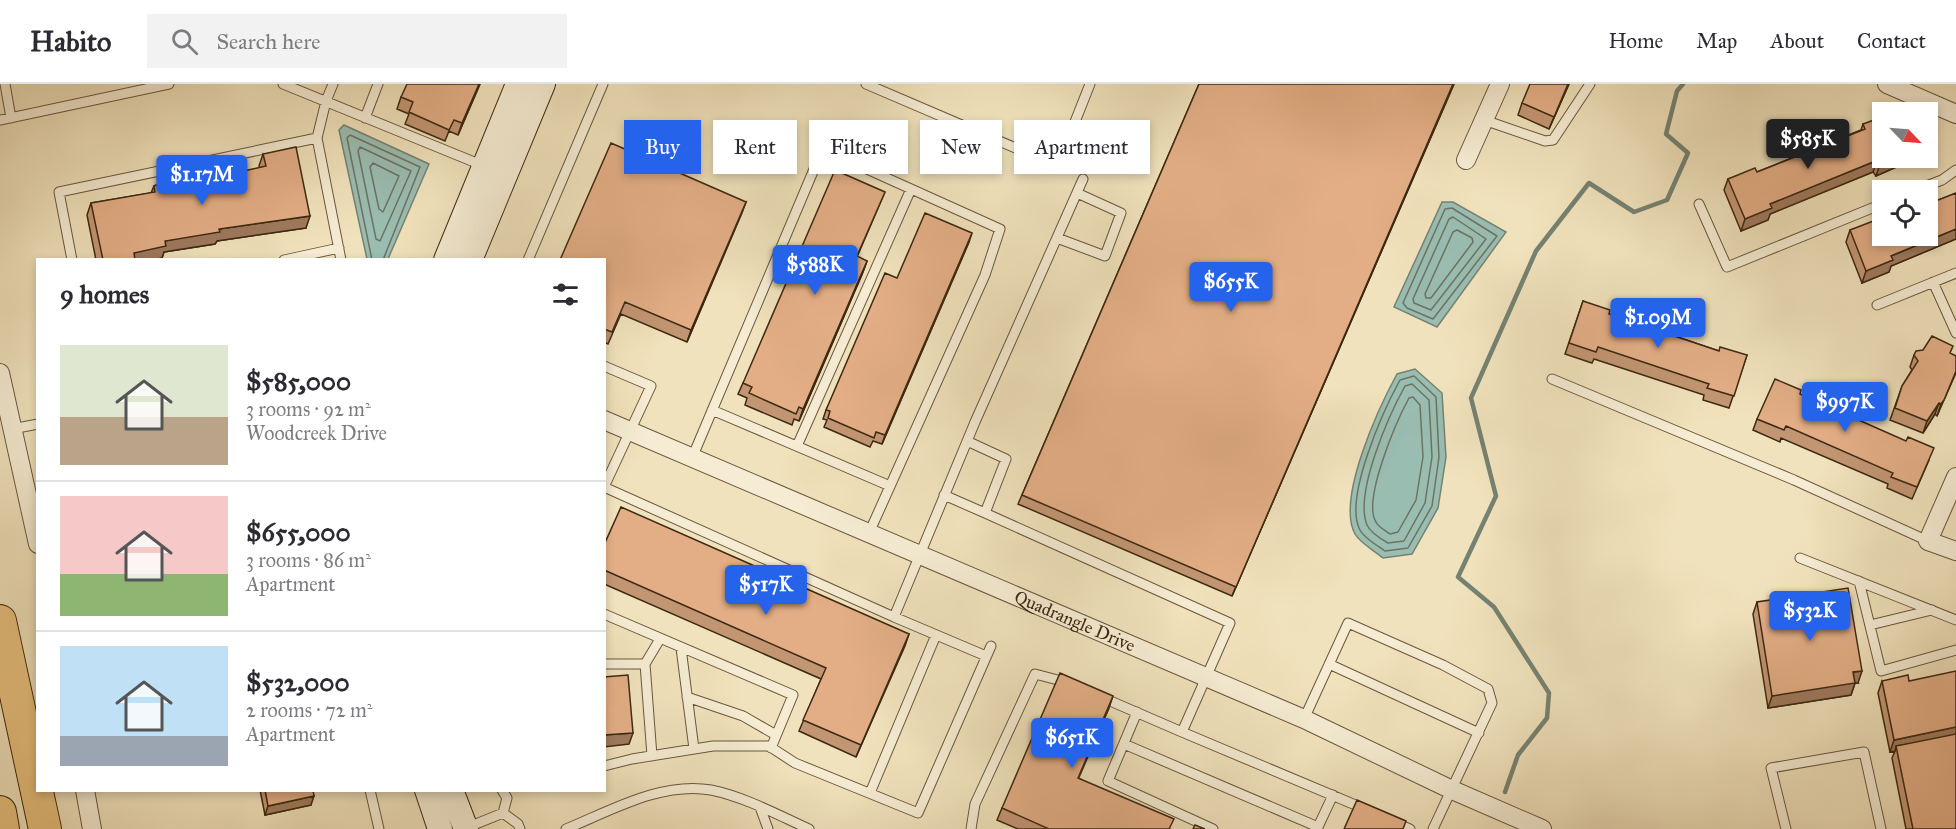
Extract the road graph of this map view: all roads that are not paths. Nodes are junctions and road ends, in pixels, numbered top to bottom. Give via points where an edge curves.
1 (5, 84) edge
2 (169, 84) edge
3 (333, 84) edge
4 (378, 84) edge
5 (518, 84) edge
6 (543, 84) edge
7 (603, 84) edge
8 (866, 84) edge
9 (1090, 84) edge
10 (1500, 84) edge
11 (1590, 84) edge
12 (1887, 84) edge
13 (286, 85) edge
14 (326, 101) junction
15 (1956, 114) edge
16 (365, 117) junction
17 (10, 118) junction
18 (0, 120) edge
19 (1484, 120) junction
20 (317, 138) junction
21 (1466, 159) dead end
22 (484, 166) junction
23 (1956, 170) edge
24 (1083, 179) dead end
25 (1938, 182) edge
26 (911, 189) junction
27 (1077, 193) junction
28 (1699, 204) dead end
29 (1872, 208) edge
30 (1057, 238) junction
31 (339, 248) junction
32 (72, 258) edge
33 (293, 258) edge
34 (341, 258) edge
35 (447, 258) edge
36 (471, 258) edge
37 (529, 258) edge
38 (1956, 273) edge
39 (1933, 282) junction
40 (1876, 306) dead end
41 (1956, 333) edge
42 (606, 367) edge
43 (0, 373) edge
44 (1552, 378) dead end
45 (712, 410) junction
46 (606, 421) edge
47 (36, 424) edge
48 (12, 429) junction
49 (631, 431) junction
50 (967, 441) junction
51 (797, 446) junction
52 (692, 458) junction
53 (1956, 477) edge
54 (606, 483) edge
55 (890, 486) junction
56 (606, 488) edge
57 (944, 495) junction
58 (985, 513) junction
59 (869, 533) junction
60 (36, 535) edge
61 (1928, 541) junction
62 (1956, 551) edge
63 (918, 554) junction
64 (1800, 558) dead end
65 (1858, 581) junction
66 (1932, 610) junction
67 (606, 615) edge
68 (894, 617) junction
69 (1956, 620) edge
70 (0, 621) edge
71 (1870, 625) junction
72 (936, 635) junction
73 (660, 639) junction
74 (991, 645) dead end
75 (681, 648) junction
76 (1956, 650) edge
77 (986, 656) junction
78 (606, 664) edge
79 (645, 664) junction
80 (1329, 664) junction
81 (1206, 677) junction
82 (1078, 687) edge
83 (1089, 691) edge
84 (687, 697) junction
85 (1137, 712) junction
86 (1304, 719) junction
87 (1182, 732) junction
88 (1479, 733) junction
89 (776, 735) junction
90 (1124, 744) junction
91 (771, 748) junction
92 (694, 749) junction
93 (652, 756) junction
94 (606, 766) edge
95 (36, 787) edge
96 (1450, 789) junction
97 (37, 792) edge
98 (85, 792) edge
99 (370, 792) edge
100 (428, 792) edge
101 (452, 792) edge
102 (503, 792) edge
103 (870, 793) junction
104 (1333, 795) junction
105 (760, 807) junction
106 (0, 812) edge
107 (1372, 812) edge
108 (503, 813) junction
109 (1381, 816) edge
110 (1318, 828) edge
111 (3, 829) edge
112 (45, 829) edge
113 (92, 829) edge
114 (379, 829) edge
115 (440, 829) edge
116 (465, 829) edge
117 (520, 829) edge
118 (566, 829) edge
119 (768, 829) edge
120 (809, 829) edge
121 (971, 829) edge
122 (1213, 829) edge
123 (1410, 829) edge
124 (1433, 829) edge
125 (1542, 829) edge
126 (1786, 829) edge
127 (1881, 829) edge

1 - 17 lane
2 - 17 lane
3 - 14 lane
4 - 16 lane
5 - 22 street
6 - 36 street
7 - 37 lane
8 - 9 lane via 1046,161 1067,142
10 - 19 street
11 - 19 lane via 1553,140 1545,141
12 - 15 street
13 - 14 lane
14 - 16 lane
14 - 20 lane
16 - 22 lane
17 - 18 lane
19 - 21 street
20 - 31 lane
20 - 32 lane via 59,192
22 - 35 street
23 - 25 lane
24 - 27 lane
26 - 45 lane via 849,161 820,155
26 - 51 lane
26 - 55 lane via 1000,229 984,275
27 - 30 lane
27 - 30 lane via 1121,213 1105,256
28 - 29 lane via 1727,267
30 - 50 lane
31 - 33 lane
31 - 34 lane
38 - 39 lane
39 - 40 lane
39 - 41 lane
42 - 49 lane via 651,386
43 - 48 street
44 - 61 lane
45 - 51 lane
45 - 52 lane
46 - 49 street, Quadrangle Drive
47 - 48 lane
48 - 60 street
49 - 52 street, Quadrangle Drive
49 - 54 lane
50 - 57 lane
50 - 58 lane via 1006,459
51 - 55 lane
52 - 59 street, Quadrangle Drive
53 - 61 street
55 - 59 lane
56 - 68 lane
57 - 58 lane
57 - 63 lane
58 - 81 lane via 1230,623
59 - 63 street, Quadrangle Drive
61 - 62 street
63 - 68 lane
63 - 81 street, Quadrangle Drive
64 - 65 lane
65 - 66 lane
65 - 71 lane
66 - 69 lane
66 - 71 lane
67 - 73 lane
68 - 72 lane
70 - 95 highway
71 - 76 lane via 1881,671
72 - 77 lane
72 - 103 lane
73 - 75 lane
73 - 79 lane
74 - 77 lane
75 - 84 lane
75 - 89 lane via 793,695
77 - 103 lane via 918,813
78 - 79 lane
79 - 93 lane
80 - 86 lane
80 - 88 lane
80 - 88 lane via 1348,623 1443,665 1488,689 1492,703
81 - 86 street, Quadrangle Drive
81 - 87 lane
82 - 121 lane via 1035,674 975,804
83 - 85 lane
84 - 89 lane via 743,716
84 - 92 lane
85 - 87 lane
85 - 90 lane
86 - 96 street, Quadrangle Drive
87 - 104 lane
88 - 96 lane
89 - 91 lane
90 - 110 lane
90 - 122 lane via 1108,781
91 - 92 lane
91 - 103 lane via 795,763
92 - 93 lane
93 - 94 lane
96 - 124 lane
96 - 125 street, Quadrangle Drive
97 - 112 highway
98 - 113 street
99 - 114 lane
100 - 115 street
101 - 116 street
102 - 108 lane via 507,798
104 - 107 lane
104 - 110 lane
105 - 118 lane via 709,790 673,790 641,798
105 - 119 lane
105 - 120 lane
106 - 111 highway
108 - 116 lane
108 - 117 lane
109 - 123 lane
126 - 127 lane via 1772,768 1864,752

